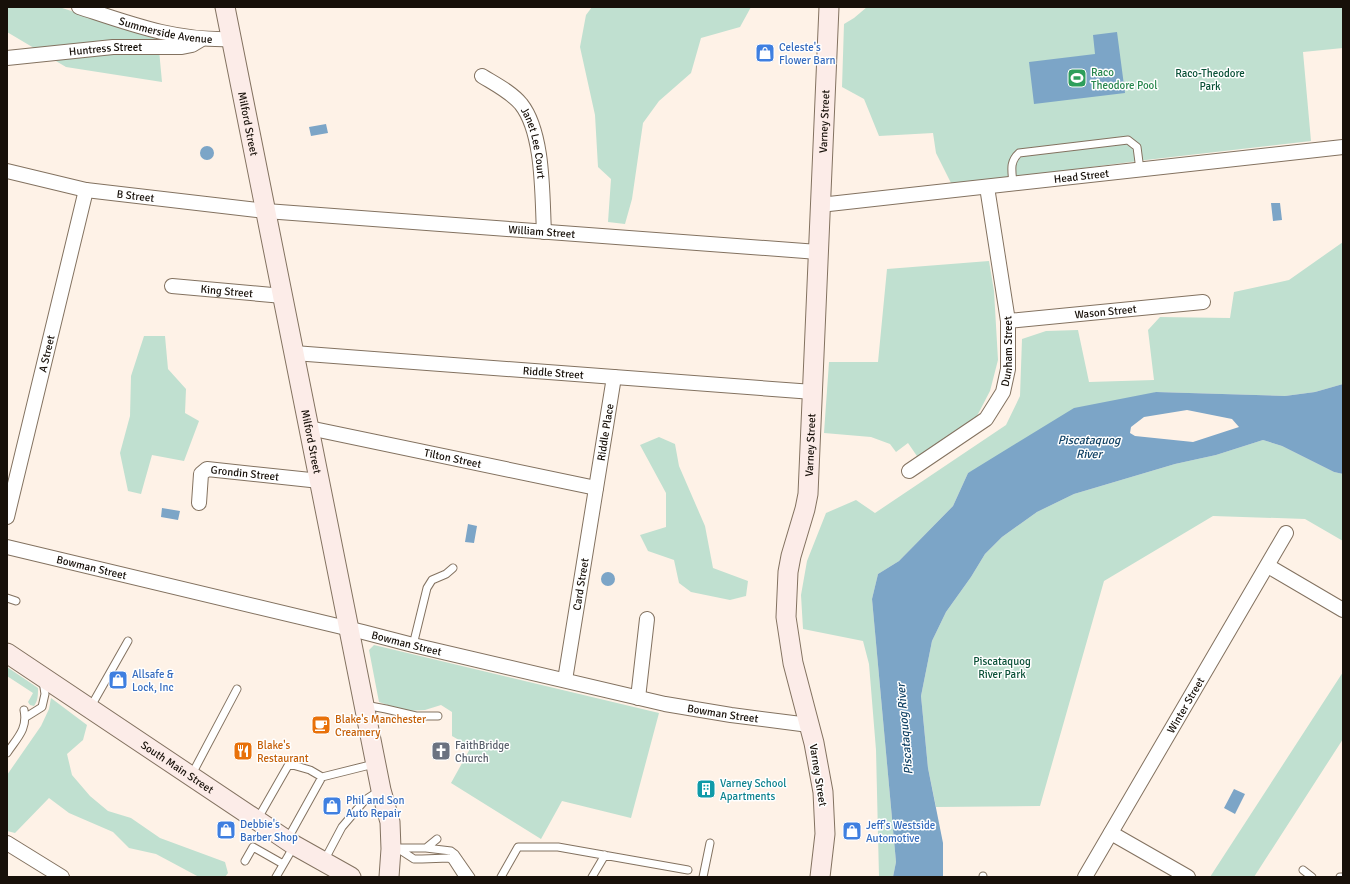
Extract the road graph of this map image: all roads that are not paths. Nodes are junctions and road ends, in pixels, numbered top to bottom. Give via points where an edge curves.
1 (79, 7) edge
2 (225, 7) edge
3 (829, 7) edge
4 (202, 39) junction
5 (232, 39) junction
6 (7, 58) edge
7 (482, 76) dead end
8 (1343, 147) edge
9 (1140, 170) junction
10 (7, 171) edge
11 (1013, 184) junction
12 (987, 187) junction
13 (86, 190) junction
14 (820, 205) junction
15 (266, 211) junction
16 (544, 232) junction
17 (818, 252) junction
18 (172, 286) dead end
19 (283, 296) junction
20 (1203, 302) dead end
21 (1008, 321) junction
22 (294, 353) junction
23 (614, 377) junction
24 (813, 392) junction
25 (309, 428) junction
26 (909, 471) dead end
27 (320, 481) junction
28 (596, 488) junction
29 (199, 503) dead end
30 (7, 517) edge
31 (1286, 533) dead end
32 (7, 547) edge
33 (1268, 566) junction
34 (453, 568) dead end
35 (7, 598) edge
36 (16, 601) dead end
37 (1343, 610) edge
38 (647, 619) dead end
39 (349, 629) junction
40 (128, 641) dead end
41 (413, 646) junction
42 (7, 653) edge
43 (42, 677) junction
44 (565, 680) junction
45 (237, 689) dead end
46 (638, 698) junction
47 (365, 705) junction
48 (90, 708) junction
49 (438, 716) dead end
50 (809, 725) junction
51 (7, 753) edge
52 (376, 764) junction
53 (191, 776) junction
54 (322, 777) junction
55 (381, 790) junction
56 (257, 820) junction
57 (1111, 833) junction
58 (437, 839) dead end
59 (7, 843) edge
60 (290, 843) junction
61 (710, 843) dead end
62 (394, 848) junction
63 (426, 848) junction
64 (605, 855) junction
65 (245, 860) dead end
66 (323, 862) junction
67 (283, 864) junction
68 (688, 870) dead end
69 (1303, 870) dead end
70 (62, 877) edge
71 (276, 877) edge
72 (351, 877) edge
73 (389, 877) edge
74 (463, 877) edge
75 (471, 877) edge
76 (501, 877) edge
77 (592, 877) edge
78 (703, 877) edge
79 (820, 877) edge
80 (1085, 877) edge
81 (1188, 877) edge
82 (1312, 877) edge
83 (1340, 877) edge
84 (1343, 877) edge

1 - 4 street, Summerside Avenue via 162,33
2 - 5 main road, Milford Street
3 - 14 main road, Varney Street
4 - 5 street, Summerside Avenue
4 - 6 street, Huntress Street via 182,47 113,47
5 - 15 main road, Milford Street
7 - 16 street, Janet Lee Court via 510,93 522,104 533,127 539,150
8 - 9 street, Head Street
9 - 11 street, Head Street
9 - 11 lane via 1137,148 1128,140 1019,153 1013,158 1011,168
10 - 13 street, B Street
11 - 12 street, Head Street
12 - 14 street, Head Street
12 - 21 street, Dunham Street
13 - 15 street, B Street
13 - 30 street, A Street
14 - 17 main road, Varney Street
15 - 16 street, William Street
15 - 19 main road, Milford Street
16 - 17 street, William Street
17 - 24 main road, Varney Street
18 - 19 street, King Street
19 - 22 main road, Milford Street
20 - 21 street, Wason Street
21 - 26 street, Dunham Street via 1008,369 1003,392 986,419
22 - 23 street, Riddle Street
22 - 25 main road, Milford Street
23 - 24 street, Riddle Street
23 - 28 street, Riddle Place
24 - 50 main road, Varney Street via 808,494 789,567 786,617 793,663
25 - 27 main road, Milford Street
25 - 28 street, Tilton Street
27 - 29 street, Grondin Street via 207,468 201,474
27 - 39 main road, Milford Street
28 - 44 street, Card Street
31 - 33 street, Winter Street
32 - 39 street, Bowman Street via 36,558
33 - 37 street
33 - 57 street, Winter Street
34 - 41 lane via 432,580 427,588
35 - 36 lane
38 - 46 street
39 - 41 street, Bowman Street
39 - 47 main road, Milford Street
40 - 48 lane
41 - 44 street, Bowman Street
42 - 43 main road, South Main Street
43 - 48 main road, South Main Street
43 - 51 lane via 45,694 42,707 25,714 24,728
44 - 46 street, Bowman Street
45 - 53 lane
46 - 50 street, Bowman Street via 723,714
47 - 49 lane via 416,716
47 - 52 main road, Milford Street
48 - 53 main road, South Main Street
50 - 79 main road, Varney Street via 823,792 825,834
52 - 54 lane
52 - 55 main road, Milford Street
53 - 56 main road, South Main Street
54 - 56 lane via 310,770 289,764
54 - 60 lane
55 - 62 main road, Milford Street
55 - 66 lane via 365,800 342,827
56 - 60 main road, South Main Street
57 - 80 street, Winter Street
57 - 81 street
58 - 63 lane
59 - 70 street
60 - 66 main road, South Main Street
60 - 67 lane
61 - 78 lane
62 - 63 lane
62 - 73 main road, Milford Street
62 - 74 lane via 414,859 449,858
63 - 75 lane via 451,851
64 - 68 lane
64 - 76 lane via 558,847 518,847
64 - 77 lane
65 - 67 lane via 253,847
66 - 72 main road, South Main Street
67 - 71 lane
69 - 82 lane
83 - 84 lane

